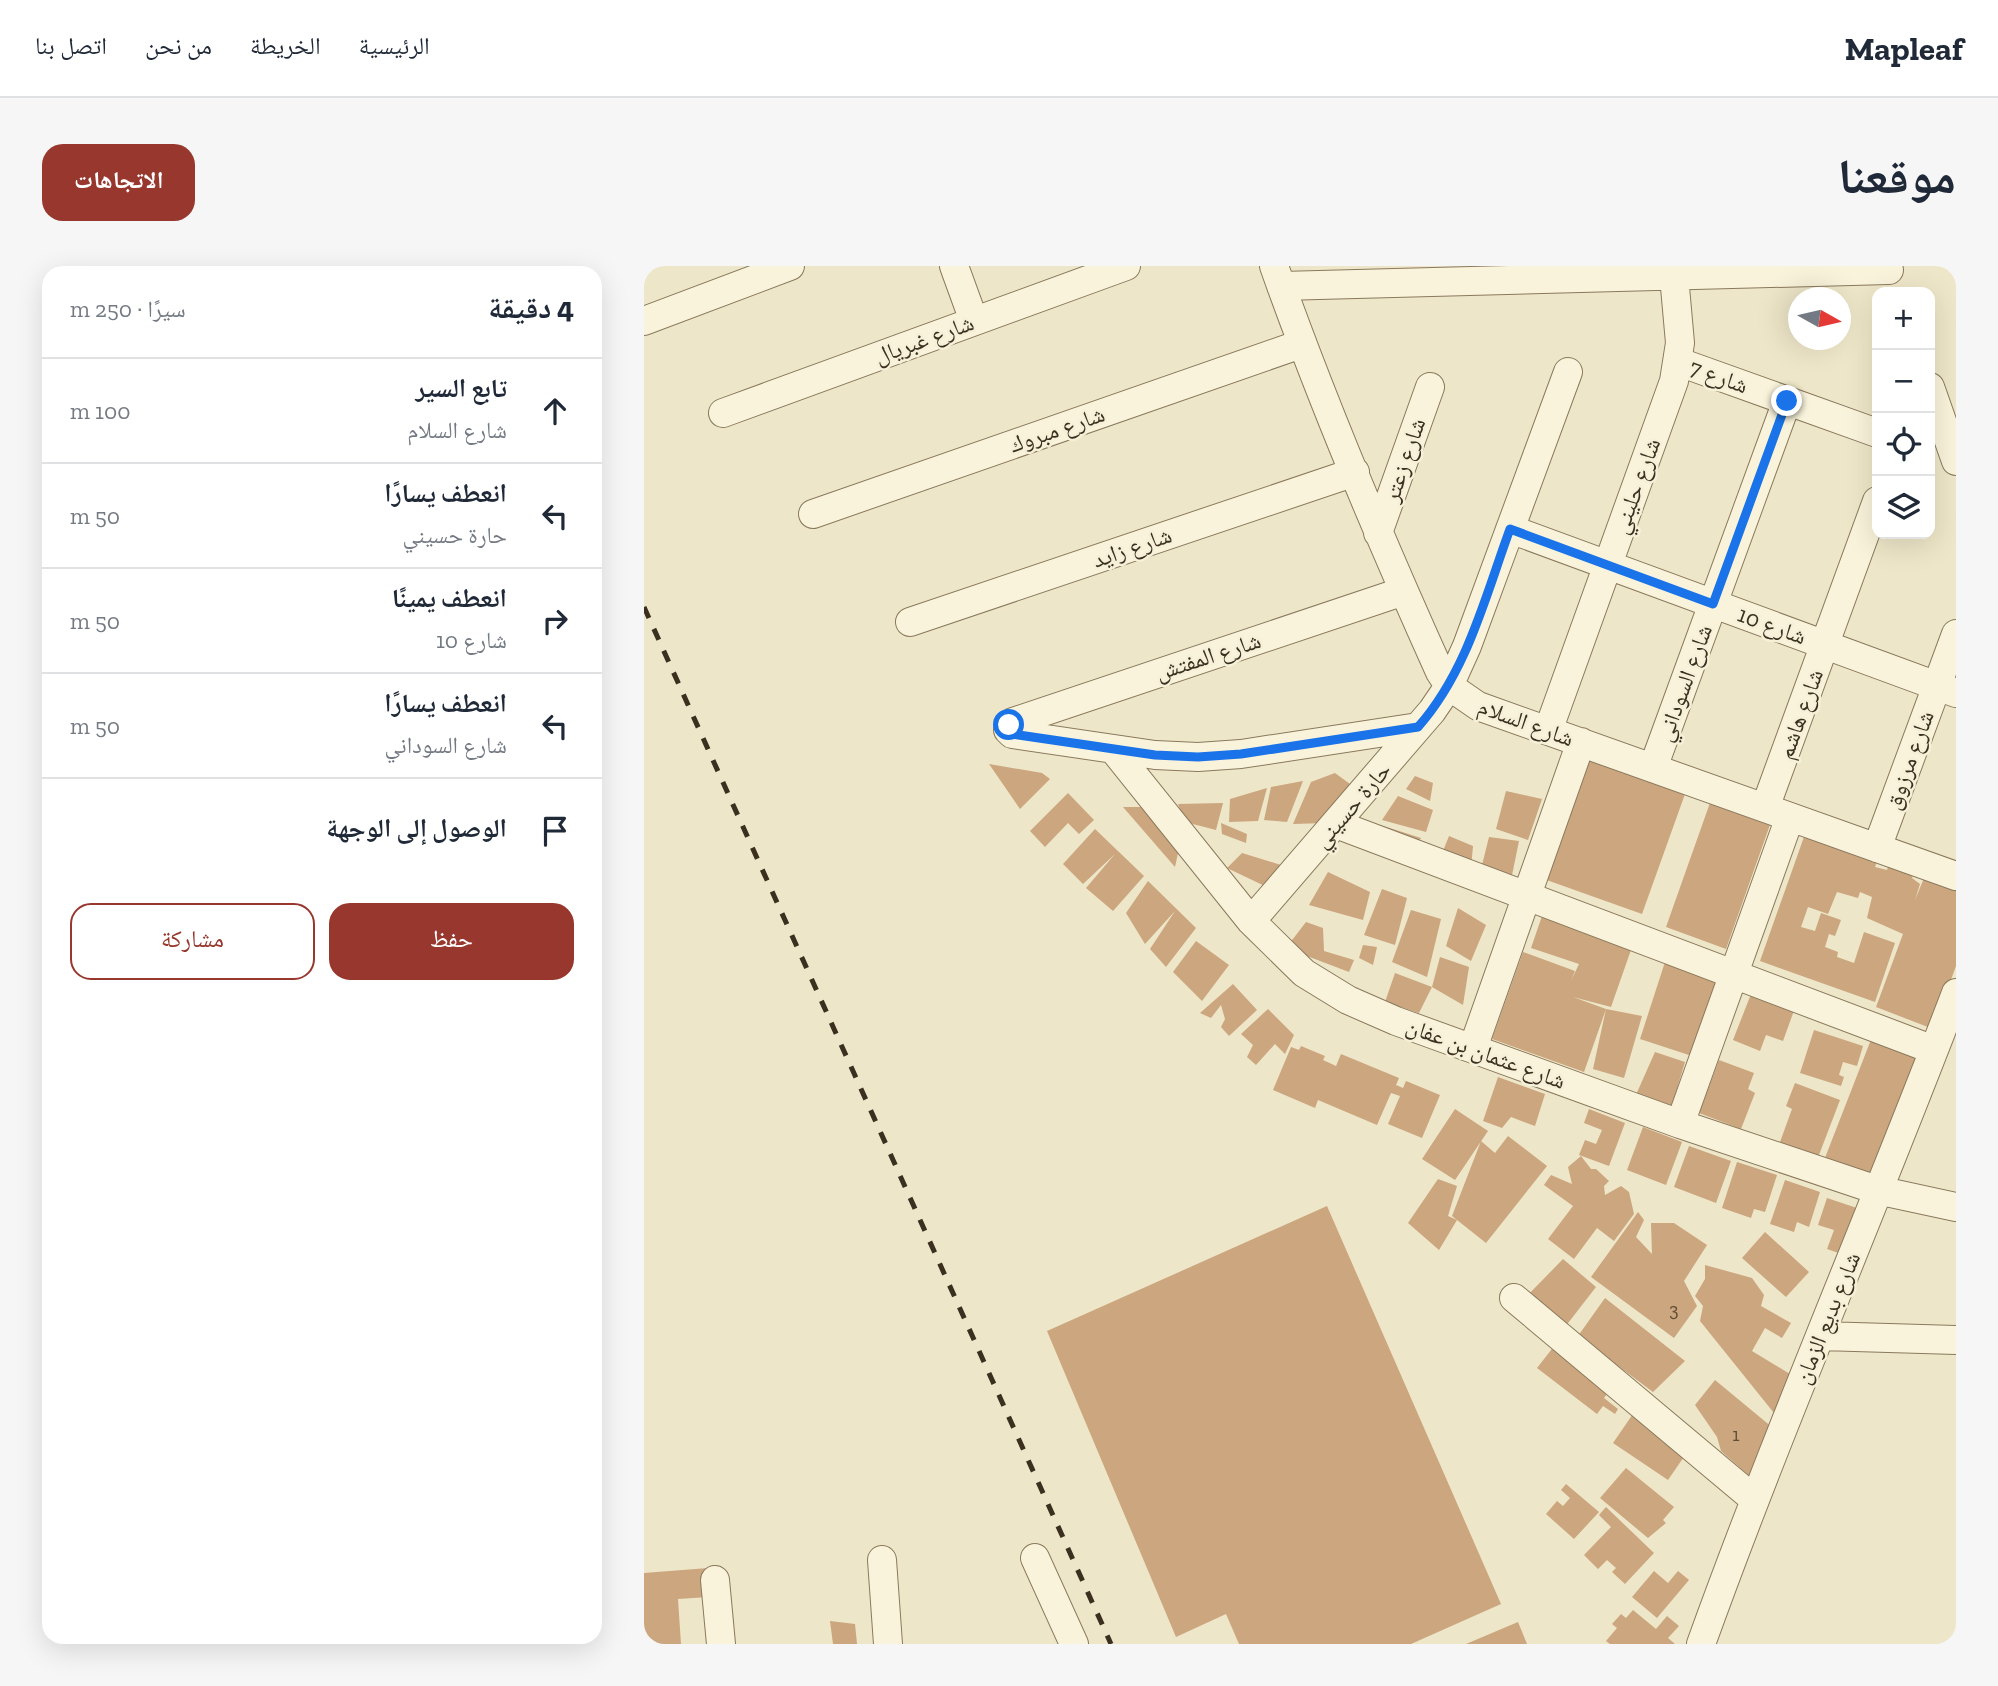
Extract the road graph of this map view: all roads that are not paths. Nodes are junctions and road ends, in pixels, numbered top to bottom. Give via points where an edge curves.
1 (790, 266) edge
2 (954, 266) edge
3 (1126, 266) edge
4 (1278, 276) edge
5 (1675, 276) junction
6 (1891, 276) edge
7 (644, 321) edge
8 (974, 321) junction
9 (1301, 344) junction
10 (1679, 362) junction
11 (1568, 372) dead end
12 (1430, 387) dead end
13 (1787, 401) junction
14 (1935, 401) edge
15 (723, 413) dead end
16 (1872, 431) edge
17 (1956, 461) edge
18 (1355, 472) junction
19 (813, 514) dead end
20 (1872, 515) edge
21 (1510, 529) junction
22 (1378, 533) junction
23 (1608, 565) junction
24 (1404, 591) junction
25 (1713, 604) junction
26 (910, 622) dead end
27 (1956, 634) edge
28 (1825, 645) junction
29 (1449, 686) junction
30 (1946, 690) edge
31 (1418, 727) junction
32 (1548, 731) junction
33 (1581, 742) junction
34 (1113, 749) junction
35 (1653, 768) junction
36 (1778, 813) junction
37 (1336, 824) junction
38 (1877, 848) junction
39 (1956, 876) edge
40 (1526, 896) junction
41 (1251, 921) junction
42 (1734, 975) junction
43 (1956, 993) edge
44 (1473, 1048) junction
45 (1940, 1059) edge
46 (1680, 1124) junction
47 (1877, 1190) junction
48 (1956, 1207) edge
49 (1514, 1298) dead end
50 (1821, 1336) junction
51 (1956, 1340) edge
52 (1754, 1499) junction
53 (1035, 1558) dead end
54 (881, 1560) dead end
55 (715, 1580) dead end
56 (721, 1644) edge
57 (888, 1644) edge
58 (1074, 1644) edge
59 (1701, 1644) edge

1 - 7 street
2 - 8 street
3 - 8 street, شارع غبريال
4 - 5 street
4 - 9 street, شارع السلام
5 - 6 street
5 - 10 street, شارع حليني
8 - 15 street, شارع غبريال
9 - 18 street, شارع السلام
9 - 19 street, شارع مبروك
10 - 13 street, شارع 7
10 - 23 street, شارع حليني
11 - 21 street, حارة حسيني
12 - 22 street, شارع زعتر
13 - 16 street, شارع 7
13 - 25 street, شارع السوداني
14 - 17 street
18 - 22 street, شارع السلام
18 - 26 street, شارع زايد
20 - 28 street, شارع هاشم
21 - 23 street, شارع 10
21 - 29 street, حارة حسيني
22 - 24 street, شارع السلام
23 - 25 street, شارع 10
23 - 32 street, شارع حليني
24 - 29 street, شارع السلام
24 - 34 street, شارع المفتش via 1013,722 1008,730
25 - 28 street, شارع 10
25 - 35 street, شارع السوداني
27 - 30 street, شارع مرزوق
28 - 30 street, شارع 10
28 - 36 street, شارع هاشم
29 - 31 street, حارة حسيني
29 - 32 street, شارع السلام via 1478,706
30 - 38 street, شارع مرزوق
31 - 34 street via 1241,754 1177,756
31 - 37 street, حارة حسيني
32 - 33 street, شارع السلام
33 - 35 street, شارع السلام
33 - 40 street
34 - 41 street, شارع عثمان بن عفان
35 - 36 street, شارع السلام
36 - 38 street, شارع السلام
36 - 42 street, شارع هاشم
37 - 40 street
37 - 41 street, حارة حسيني
38 - 39 street, شارع السلام
40 - 42 street
40 - 44 street
41 - 44 street, شارع عثمان بن عفان via 1304,973 1325,987 1372,1012
42 - 45 street
42 - 46 street, شارع هاشم
43 - 45 street, شارع بديع الزمان
44 - 46 street, شارع عثمان بن عفان
45 - 47 street, شارع بديع الزمان
46 - 47 street, شارع عثمان بن عفان
47 - 48 street, شارع عثمان بن عفان
47 - 50 street, شارع بديع الزمان
49 - 52 street
50 - 51 street
50 - 52 street, شارع بديع الزمان
52 - 59 street, شارع بديع الزمان
53 - 58 street
54 - 57 street
55 - 56 street

